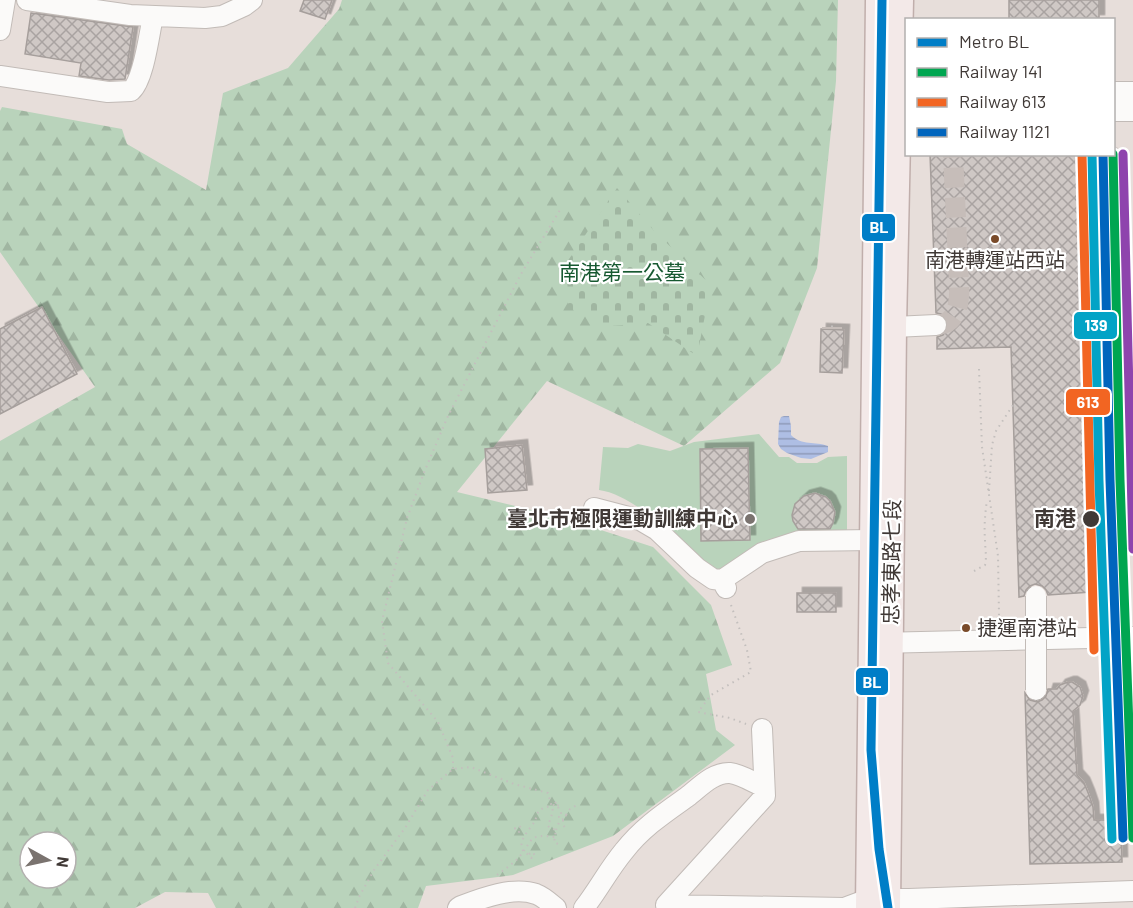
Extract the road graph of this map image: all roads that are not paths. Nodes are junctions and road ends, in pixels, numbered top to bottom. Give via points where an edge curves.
1 (5, 0) edge
2 (27, 0) edge
3 (252, 0) edge
4 (878, 0) edge
5 (901, 0) edge
6 (153, 16) junction
7 (0, 30) edge
8 (0, 76) edge
9 (1115, 92) edge
10 (1133, 92) edge
11 (894, 101) edge
12 (1115, 111) edge
13 (1133, 111) edge
14 (936, 325) tunnel mouth
15 (894, 327) junction
16 (594, 508) dead end
17 (872, 540) junction
18 (1036, 596) dead end
19 (1133, 637) edge
20 (881, 643) junction
21 (1036, 690) dead end
22 (762, 729) road end
23 (764, 787) junction
24 (1133, 891) edge
25 (878, 904) edge
26 (458, 908) edge
27 (556, 908) edge
28 (584, 908) edge

1 - 7 street
2 - 6 street
3 - 6 street via 222,16
4 - 11 main road, 忠孝東路七段
5 - 11 main road, 忠孝東路七段
6 - 8 street via 140,74 130,91 108,92
9 - 10 street
11 - 15 main road, 忠孝東路七段
11 - 17 main road, 忠孝東路七段
12 - 13 street
14 - 15 street
15 - 20 main road, 忠孝東路七段
16 - 17 street via 640,520 657,530 697,568 724,584 762,553 799,542
17 - 20 main road, 忠孝東路七段
18 - 21 street, bridge
19 - 20 street
20 - 25 main road, 忠孝東路七段
22 - 23 street
23 - 25 street via 765,796 666,905 844,908
23 - 28 street via 730,773 701,785 647,826 624,851
24 - 25 street
26 - 27 street via 492,894 521,892 537,895

